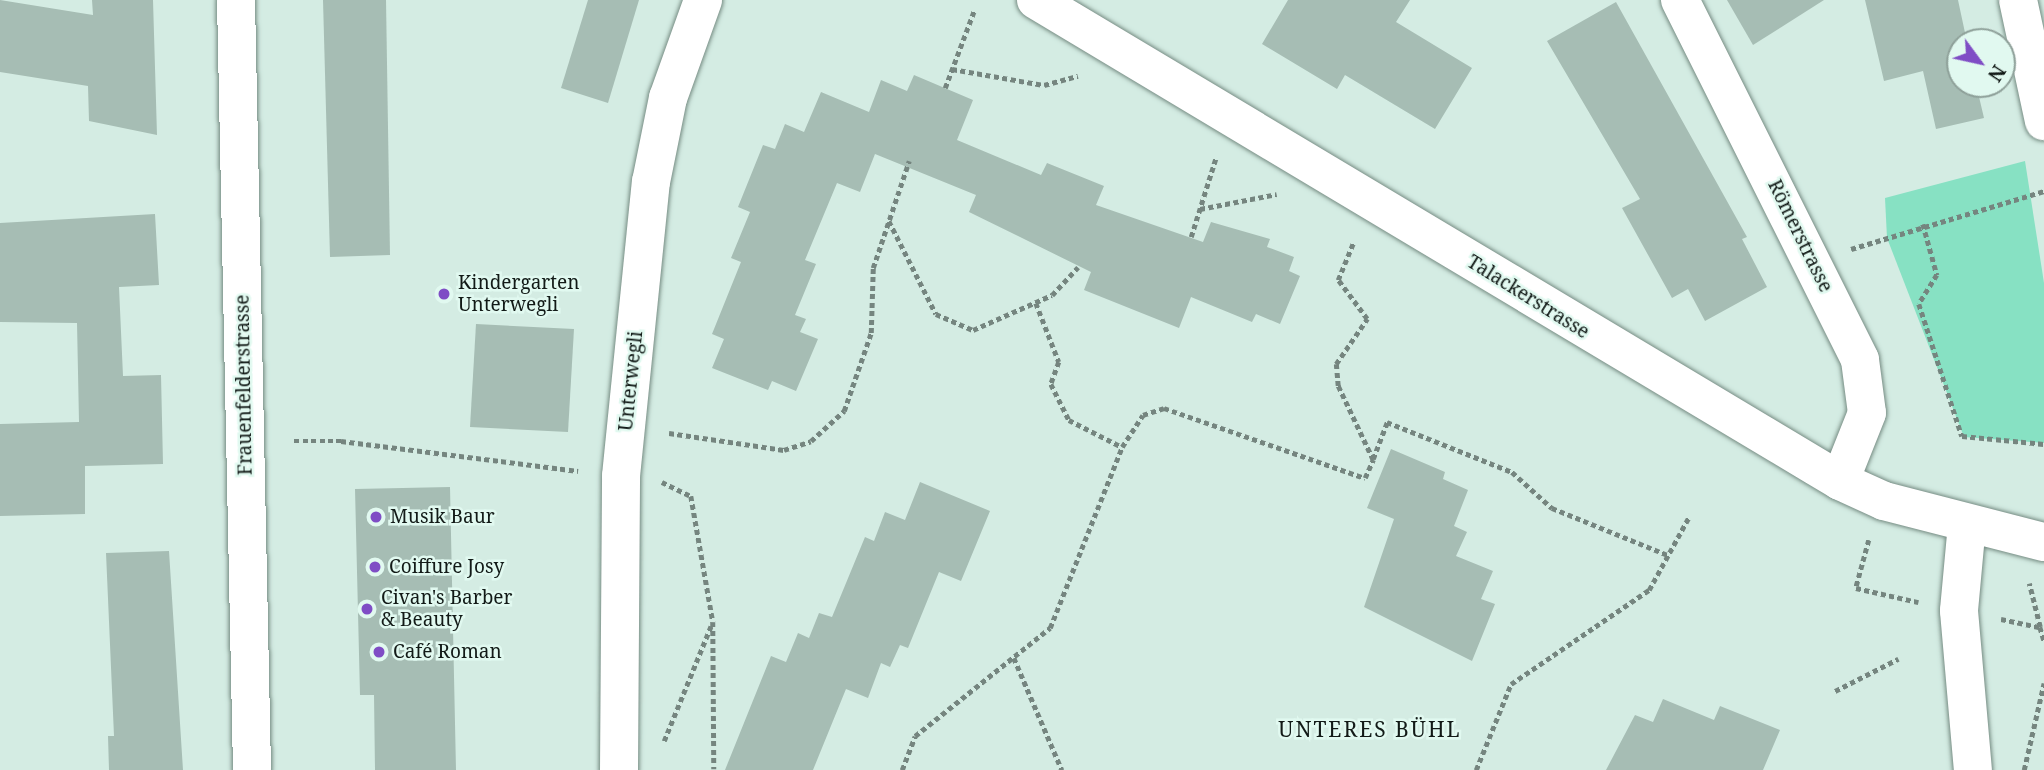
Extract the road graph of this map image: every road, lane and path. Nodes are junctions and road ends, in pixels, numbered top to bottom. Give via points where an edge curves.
1 (236, 0) edge
2 (703, 0) edge
3 (1036, 0) edge
4 (1679, 0) edge
5 (2018, 0) edge
6 (974, 11) dead end
7 (952, 69) junction
8 (1082, 75) dead end
9 (945, 88) dead end
10 (2044, 121) edge
11 (1216, 156) dead end
12 (909, 160) dead end
13 (2044, 191) edge
14 (1278, 194) dead end
15 (1199, 209) junction
16 (889, 220) junction
17 (1923, 224) junction
18 (1191, 237) dead end
19 (1354, 241) dead end
20 (1846, 251) dead end
21 (1078, 267) dead end
22 (1036, 303) junction
23 (664, 432) dead end
24 (294, 441) dead end
25 (2044, 444) edge
26 (1122, 447) junction
27 (1373, 460) junction
28 (583, 472) dead end
29 (660, 481) dead end
30 (1840, 481) junction
31 (1689, 517) dead end
32 (1967, 524) junction
33 (1872, 530) dead end
34 (2044, 542) edge
35 (1668, 555) junction
36 (2028, 577) dead end
37 (1926, 604) dead end
38 (1994, 617) dead end
39 (713, 622) junction
40 (2040, 626) junction
41 (2044, 640) edge
42 (1014, 657) junction
43 (1898, 659) dead end
44 (2044, 683) edge
45 (1835, 691) dead end
46 (662, 745) dead end
47 (715, 769) edge
48 (252, 770) edge
49 (619, 770) edge
50 (902, 770) edge
51 (1062, 770) edge
52 (1476, 770) edge
53 (1973, 770) edge
54 (2024, 770) edge

1 - 48 street, Frauenfelderstrasse
2 - 49 street, Unterwegli via 668,98 651,182 621,476
3 - 30 street, Talackerstrasse
4 - 30 street, Römerstrasse via 1860,360 1867,413
5 - 10 street
6 - 7 path
7 - 8 path via 1044,85
7 - 9 path
11 - 15 path
12 - 16 path
13 - 17 path
14 - 15 path
15 - 18 path
16 - 22 path via 936,314 973,330
16 - 23 path via 873,268 871,333 845,411 830,427 784,450
17 - 20 path
17 - 25 path via 1937,275 1919,304 1962,436
19 - 27 path via 1338,280 1367,319 1336,364 1338,386
21 - 22 path
22 - 26 path via 1059,362 1051,384 1069,420
24 - 28 path via 341,441
26 - 27 path via 1143,415 1164,408 1365,478
26 - 42 path via 1050,628
27 - 35 path via 1387,422 1512,472 1552,509
29 - 39 path via 691,496
30 - 32 street, Talackerstrasse
31 - 35 path
32 - 34 street, Talackerstrasse
32 - 53 street via 1959,611
33 - 37 path via 1856,589
35 - 52 path via 1649,590 1511,684
36 - 40 path
38 - 40 path
39 - 46 path
39 - 47 path
40 - 41 path
42 - 50 path via 915,736
42 - 51 path
43 - 45 path
44 - 54 path

